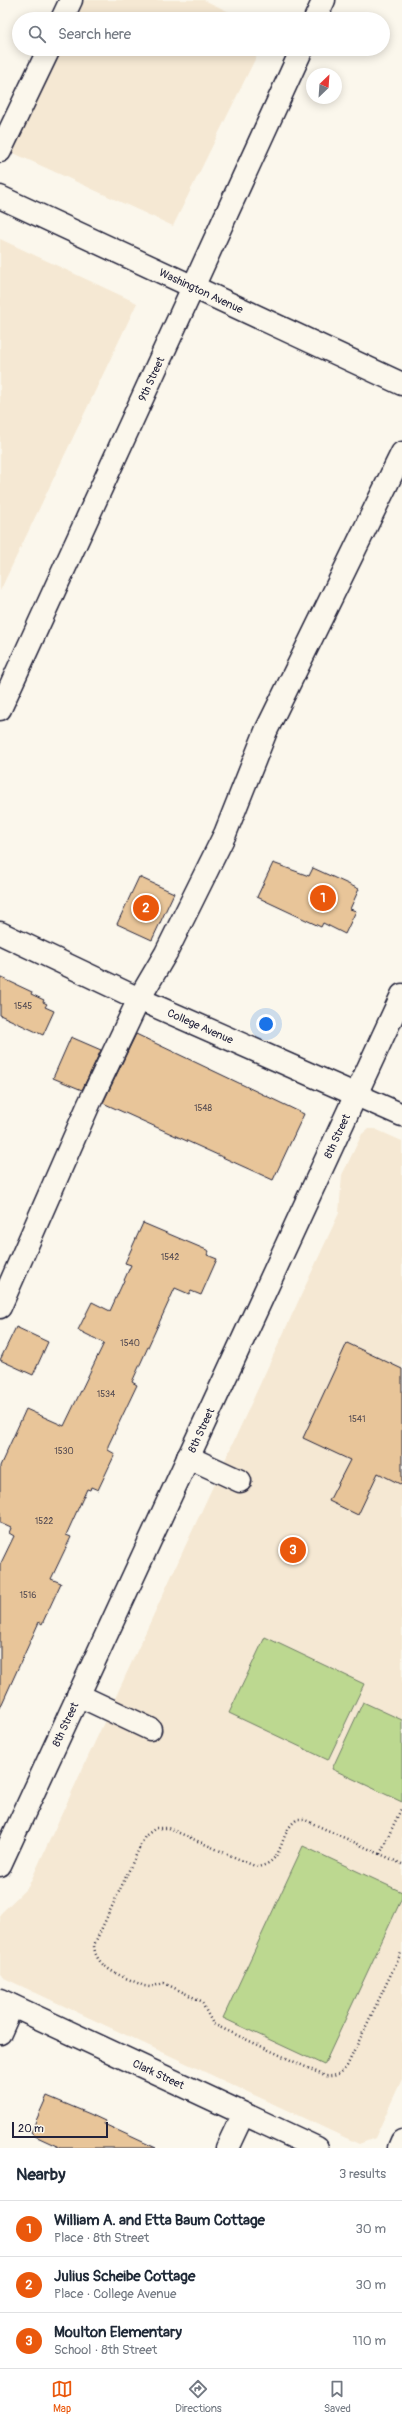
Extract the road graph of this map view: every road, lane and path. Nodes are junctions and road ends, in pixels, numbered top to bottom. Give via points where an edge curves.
1 (71, 0) edge
2 (324, 0) edge
3 (65, 12) edge
4 (318, 12) edge
5 (46, 56) edge
6 (299, 56) edge
7 (0, 151) edge
8 (0, 197) edge
9 (192, 286) junction
10 (402, 384) edge
11 (402, 453) edge
12 (0, 709) edge
13 (0, 933) edge
14 (402, 995) edge
15 (139, 999) junction
16 (356, 1093) junction
17 (402, 1115) edge
18 (0, 1307) edge
19 (188, 1457) junction
20 (240, 1481) dead end
21 (78, 1695) junction
22 (150, 1729) dead end
23 (402, 1807) edge
24 (380, 1854) junction
25 (402, 1864) edge
26 (0, 1865) edge
27 (402, 1951) edge
28 (6, 2003) edge
29 (0, 2033) edge
30 (243, 2114) junction
31 (402, 2141) edge
32 (227, 2148) edge
33 (317, 2148) edge
34 (399, 2148) edge

1 - 3 street
2 - 4 street
5 - 7 street
6 - 9 street, 9th Street
8 - 9 street, Washington Avenue
9 - 10 street, Washington Avenue
9 - 12 street, 9th Street
11 - 15 street via 266,731 225,834 166,953
13 - 15 street, College Avenue
14 - 16 street, 8th Street
15 - 16 street, College Avenue
15 - 18 street via 89,1104
16 - 17 street, College Avenue
16 - 19 street, 8th Street
19 - 20 street
19 - 21 street, 8th Street
21 - 22 street
21 - 26 street, 8th Street
23 - 24 path
24 - 25 path
24 - 27 path via 308,1820 298,1819 291,1826 276,1858 257,1867 168,1828 156,1828 146,1836 94,1945 94,1951 102,1966 144,1986 164,1983 201,2001 213,2024 325,2076 343,2072 347,2066
28 - 29 street
28 - 30 street, Clark Street
30 - 32 street
30 - 33 street, Clark Street
31 - 34 street

